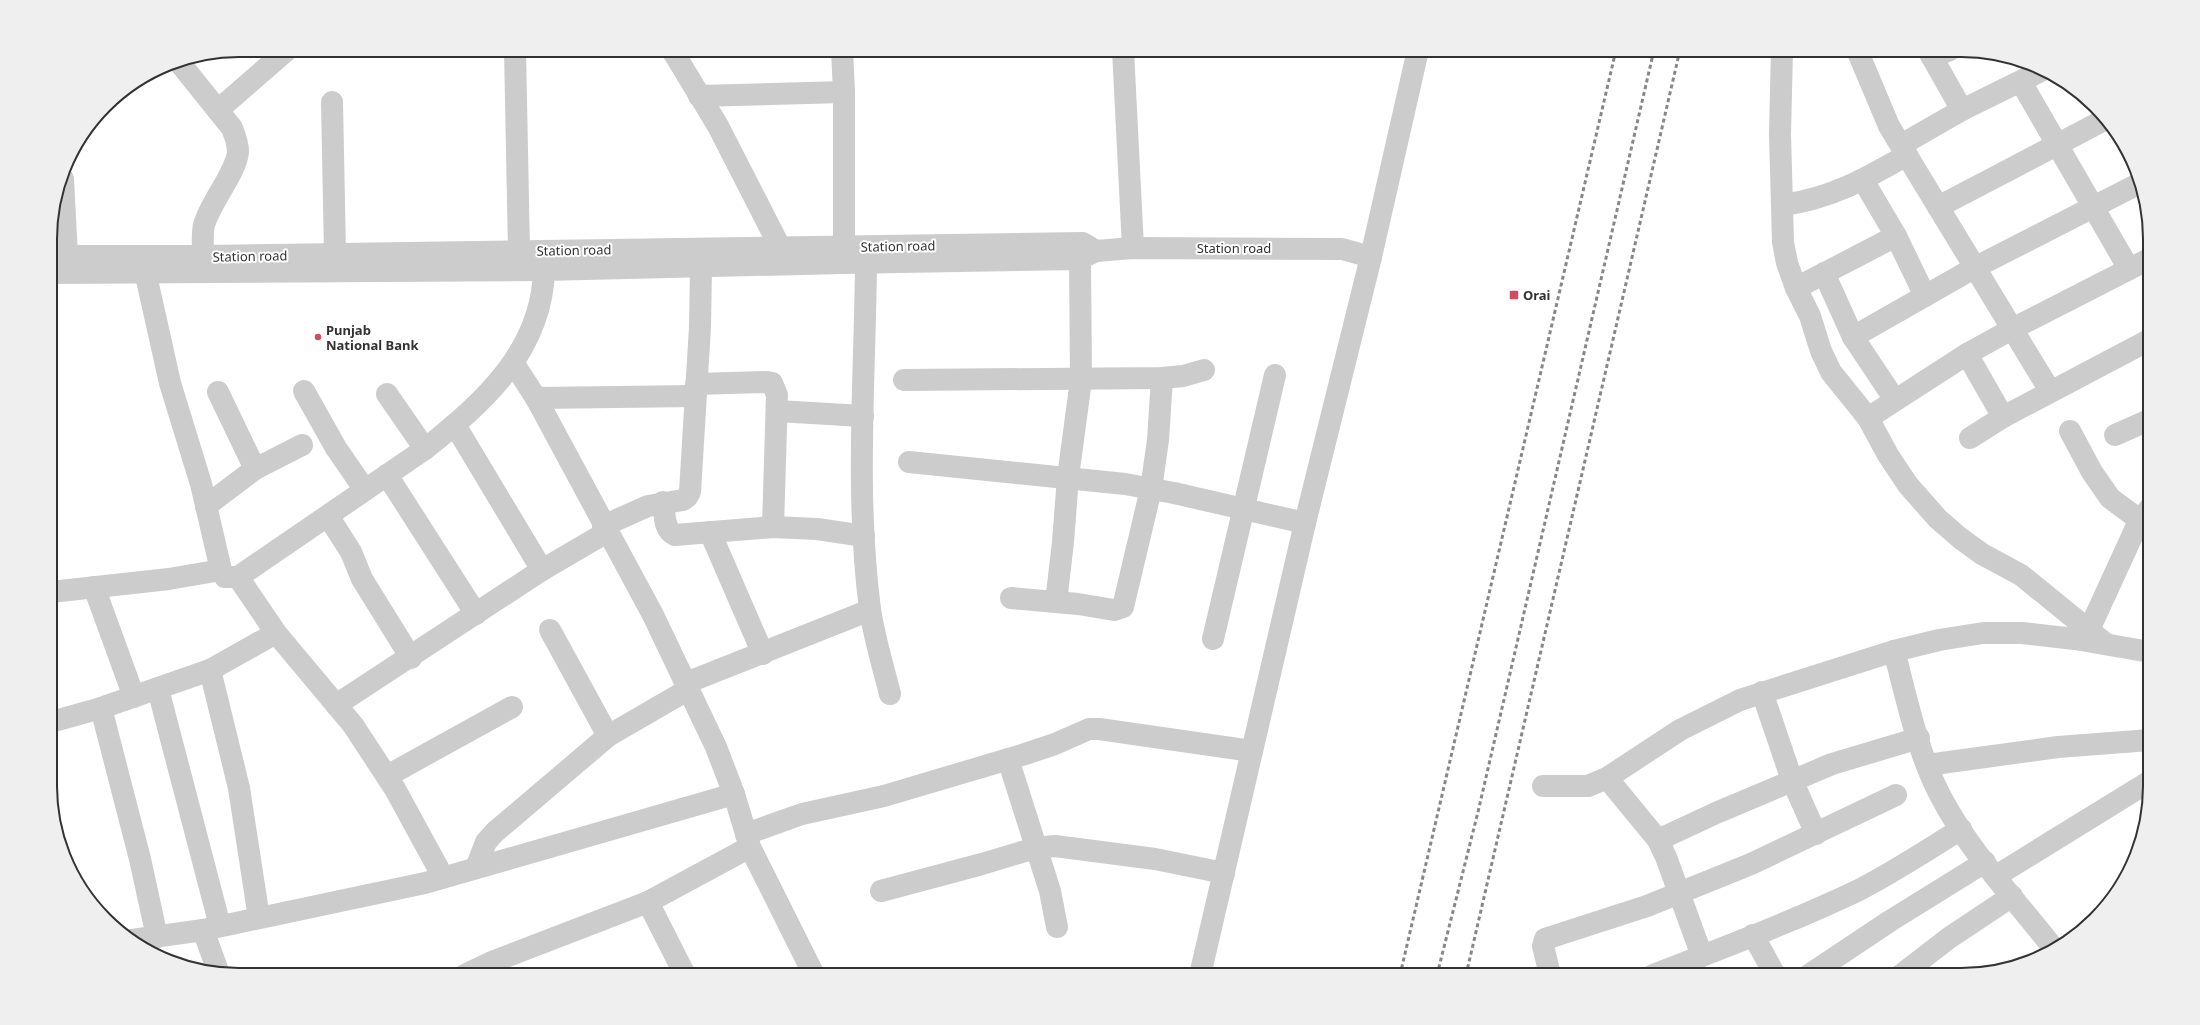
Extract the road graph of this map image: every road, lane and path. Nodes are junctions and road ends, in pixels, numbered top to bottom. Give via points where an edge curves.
1 (279, 57) edge
2 (515, 57) edge
3 (676, 57) edge
4 (842, 57) edge
5 (1123, 57) edge
6 (1416, 57) edge
7 (1782, 57) edge
8 (1859, 57) edge
9 (1939, 57) edge
10 (183, 66) edge
11 (2036, 74) edge
12 (2021, 82) junction
13 (844, 92) junction
14 (699, 96) junction
15 (332, 102) dead end
16 (218, 110) junction
17 (1962, 110) junction
18 (2100, 122) edge
19 (2057, 145) junction
20 (1904, 150) junction
21 (1863, 180) junction
22 (2135, 186) edge
23 (62, 198) edge
24 (1783, 205) junction
25 (1938, 207) junction
26 (2093, 208) junction
27 (1896, 236) junction
28 (844, 246) junction
29 (1133, 248) junction
30 (519, 252) junction
31 (335, 254) junction
32 (784, 255) junction
33 (1088, 255) junction
34 (59, 256) edge
35 (1371, 256) junction
36 (2143, 262) edge
37 (866, 263) junction
38 (204, 264) junction
39 (701, 268) junction
40 (1974, 268) junction
41 (2129, 269) junction
42 (544, 270) junction
43 (145, 271) junction
44 (57, 273) edge
45 (1824, 273) junction
46 (1796, 288) junction
47 (1925, 296) junction
48 (2012, 329) junction
49 (1852, 337) junction
50 (2143, 343) edge
51 (1968, 354) junction
52 (514, 364) junction
53 (1204, 370) dead end
54 (1275, 375) dead end
55 (1162, 378) junction
56 (904, 380) dead end
57 (1081, 380) junction
58 (695, 390) junction
59 (304, 391) dead end
60 (2050, 391) junction
61 (218, 392) dead end
62 (387, 394) dead end
63 (536, 398) junction
64 (1895, 400) junction
65 (777, 411) junction
66 (863, 416) junction
67 (2003, 417) junction
68 (1868, 418) junction
69 (2143, 423) edge
70 (455, 425) junction
71 (2070, 431) dead end
72 (2115, 435) dead end
73 (1970, 438) dead end
74 (302, 445) dead end
75 (425, 448) junction
76 (909, 462) dead end
77 (255, 469) junction
78 (387, 475) junction
79 (1068, 477) junction
80 (1151, 489) junction
81 (365, 490) junction
82 (663, 502) junction
83 (206, 506) junction
84 (1242, 509) junction
85 (328, 516) junction
86 (2143, 517) edge
87 (1305, 523) junction
88 (2143, 525) edge
89 (773, 527) junction
90 (605, 529) junction
91 (710, 532) junction
92 (864, 536) junction
93 (542, 570) junction
94 (230, 574) junction
95 (94, 587) junction
96 (57, 591) edge
97 (1011, 598) dead end
98 (1056, 602) junction
99 (870, 610) junction
100 (476, 614) junction
101 (550, 630) dead end
102 (2089, 630) junction
103 (276, 633) junction
104 (1213, 639) dead end
105 (2106, 644) junction
106 (1894, 651) junction
107 (2143, 651) edge
108 (763, 654) junction
109 (411, 658) junction
110 (210, 670) junction
111 (687, 686) junction
112 (158, 689) junction
113 (1762, 692) junction
114 (890, 694) dead end
115 (134, 697) junction
116 (336, 705) junction
117 (101, 708) junction
118 (512, 708) dead end
119 (57, 715) edge
120 (608, 736) junction
121 (1919, 738) junction
122 (2143, 741) edge
123 (1252, 751) junction
124 (1008, 759) junction
125 (1927, 765) junction
126 (387, 776) junction
127 (1607, 778) junction
128 (1792, 780) junction
129 (2143, 785) edge
130 (1543, 786) dead end
131 (734, 794) junction
132 (1896, 795) dead end
133 (1961, 829) junction
134 (1816, 834) junction
135 (748, 840) junction
136 (1658, 840) junction
137 (1035, 848) junction
138 (476, 868) junction
139 (1991, 869) junction
140 (1224, 873) junction
141 (443, 877) junction
142 (881, 891) dead end
143 (1680, 893) junction
144 (2012, 896) junction
145 (648, 902) junction
146 (259, 918) junction
147 (1057, 927) dead end
148 (211, 928) junction
149 (1753, 935) junction
150 (156, 937) junction
151 (141, 939) edge
152 (2051, 945) edge
153 (1698, 963) edge
154 (217, 966) edge
155 (496, 968) edge
156 (681, 968) edge
157 (811, 968) edge
158 (1202, 968) edge
159 (1548, 968) edge
160 (1679, 968) edge
161 (1771, 968) edge
162 (1820, 968) edge
163 (1911, 968) edge

1 - 16 street
2 - 30 street
3 - 14 street
4 - 13 street
5 - 29 street
6 - 35 street
7 - 24 street via 1780,134
8 - 20 street via 1874,96
9 - 17 street
10 - 16 street
11 - 12 street
12 - 17 street
12 - 19 street
13 - 14 street
13 - 28 street
14 - 32 street via 718,126
15 - 31 street
16 - 38 street via 232,128 238,153 204,227
17 - 20 street
18 - 19 street
19 - 25 street
19 - 26 street
20 - 21 street
20 - 25 street
21 - 24 street via 1819,198
21 - 27 street
22 - 26 street
23 - 34 street
24 - 46 street via 1783,242
25 - 40 street
26 - 40 street
26 - 41 street
27 - 45 street
27 - 47 street
28 - 32 street, Station road
28 - 33 street, Station road via 1083,243
29 - 33 street, Station road
29 - 35 street, Station road via 1342,249
30 - 31 street, Station road
30 - 32 street, Station road
31 - 38 street, Station road
32 - 37 street, Station road
32 - 39 street, Station road
33 - 37 street, Station road
33 - 57 street
34 - 38 street, Station road
35 - 87 street
36 - 41 street
37 - 66 street
38 - 42 street, Station road
38 - 43 street, Station road
39 - 42 street, Station road
39 - 58 street
40 - 47 street
40 - 48 street
41 - 48 street
42 - 52 street via 543,292 534,324
43 - 44 street, Station road
43 - 83 street via 170,383
45 - 46 street
45 - 49 street
46 - 68 street via 1810,316 1831,372
47 - 49 street
48 - 51 street
48 - 60 street
49 - 64 street
50 - 60 street
51 - 64 street
51 - 67 street
52 - 63 street
52 - 70 street
53 - 55 street
54 - 84 street
55 - 57 street
55 - 80 street via 1158,440
56 - 57 street
57 - 79 street
58 - 63 street
58 - 65 street via 772,383 777,394
58 - 82 street via 690,492 683,500
59 - 81 street via 336,448
60 - 67 street
61 - 77 street
62 - 75 street
63 - 90 street
64 - 68 street
65 - 66 street
65 - 89 street
66 - 92 street
67 - 73 street
68 - 102 street via 1888,455 1908,484 1938,519 1982,554 2021,575
69 - 72 street
70 - 75 street
70 - 93 street
71 - 86 street via 2100,486 2110,498
74 - 77 street
75 - 78 street
76 - 79 street
77 - 83 street
78 - 81 street
78 - 100 street
79 - 80 street
79 - 98 street via 1064,542
80 - 84 street
80 - 98 street via 1123,607 1114,610
81 - 85 street
82 - 90 street via 648,506
82 - 91 street via 670,533 683,535
83 - 94 street
84 - 87 street
84 - 104 street
85 - 94 street
85 - 109 street via 351,552 362,579
87 - 123 street
88 - 102 street
89 - 91 street
89 - 92 street via 817,528
90 - 93 street
90 - 111 street via 653,615
91 - 108 street
92 - 99 street
93 - 100 street
94 - 95 street
94 - 103 street
95 - 96 street
95 - 115 street
97 - 98 street
99 - 108 street
99 - 114 street
100 - 109 street
101 - 120 street
102 - 105 street
103 - 110 street
103 - 116 street
105 - 106 street via 2022,633 1983,633
105 - 107 street
106 - 113 street
106 - 121 street
108 - 111 street
109 - 116 street
110 - 112 street
110 - 146 street via 239,788
111 - 120 street
111 - 131 street via 716,747
112 - 115 street
112 - 148 street
113 - 127 street via 1733,703 1680,730
113 - 128 street
115 - 117 street
116 - 126 street via 353,725
117 - 119 street
117 - 150 street via 140,859
118 - 126 street
120 - 138 street via 495,832 486,842
121 - 125 street
121 - 128 street via 1832,764
122 - 125 street via 2058,747
123 - 124 street via 1099,729 1089,730
123 - 140 street
124 - 135 street via 884,796 802,814
124 - 137 street
125 - 133 street via 1940,795
126 - 141 street
127 - 130 street via 1588,786
127 - 136 street
128 - 134 street
128 - 136 street
129 - 139 street
131 - 135 street
131 - 138 street
132 - 134 street
133 - 139 street
133 - 149 street via 1898,869 1860,889
134 - 143 street
135 - 145 street
135 - 157 street
136 - 143 street
137 - 140 street via 1074,847 1155,859
137 - 142 street
137 - 147 street via 1050,891
138 - 141 street
139 - 144 street
139 - 162 street via 1890,921
140 - 158 street
141 - 146 street
143 - 153 street
143 - 159 street via 1608,920 1545,939 1542,946
144 - 152 street
144 - 163 street
145 - 155 street
145 - 156 street
146 - 148 street
148 - 150 street
148 - 154 street
149 - 153 street
149 - 161 street
150 - 151 street
153 - 160 street

